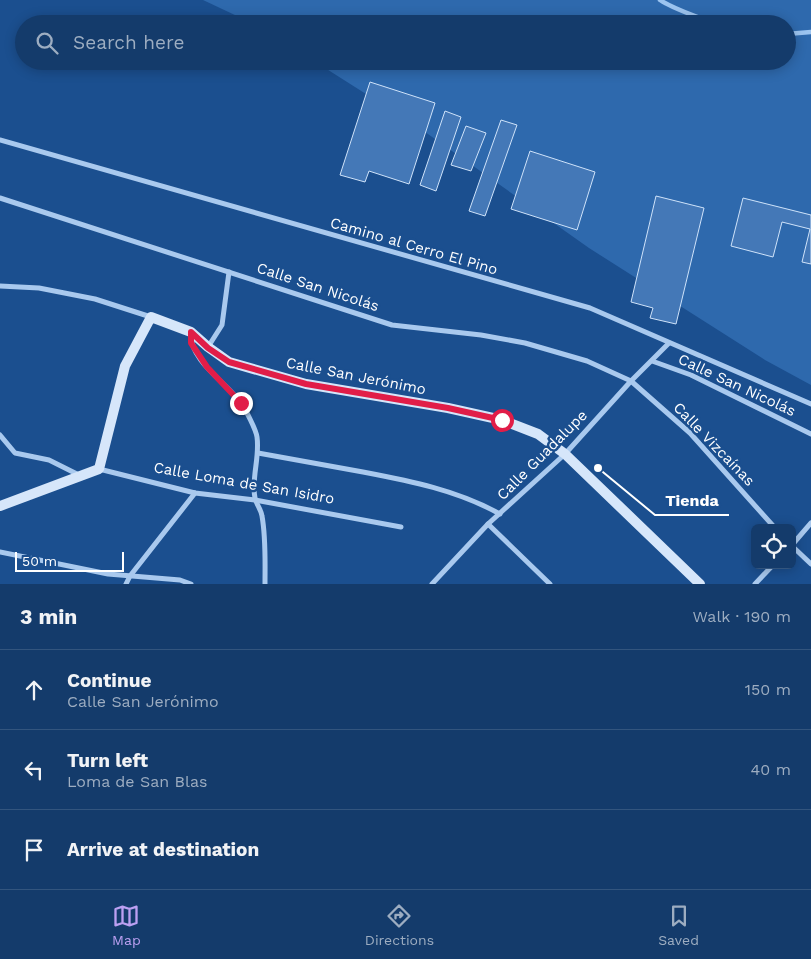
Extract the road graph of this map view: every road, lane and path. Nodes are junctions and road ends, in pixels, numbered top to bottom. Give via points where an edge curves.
1 (0, 140) edge
2 (0, 198) edge
3 (229, 272) junction
4 (0, 286) edge
5 (151, 317) junction
6 (191, 332) junction
7 (669, 343) junction
8 (208, 348) junction
9 (652, 361) junction
10 (632, 381) junction
11 (811, 404) edge
12 (811, 434) edge
13 (0, 435) edge
14 (258, 453) junction
15 (565, 454) junction
16 (99, 469) junction
17 (80, 475) junction
18 (195, 493) junction
19 (255, 500) junction
20 (0, 506) edge
21 (500, 514) junction
22 (811, 523) edge
23 (488, 524) junction
24 (772, 524) edge
25 (401, 527) dead end
26 (796, 541) edge
27 (796, 550) edge
28 (0, 552) edge
29 (811, 564) edge
30 (769, 569) edge
31 (130, 576) junction
32 (126, 584) edge
33 (191, 584) edge
34 (265, 584) edge
35 (432, 584) edge
36 (550, 584) edge
37 (700, 584) edge
38 (755, 584) edge

1 - 7 street, Camino al Cerro El Pino via 590,308
2 - 3 street, Calle San Nicolás
3 - 8 street via 222,325
3 - 10 street, Calle San Nicolás via 392,325 525,343 587,361
4 - 5 street, Calle San Jerónimo via 39,288 95,299
5 - 6 main road, Calle San Jerónimo
5 - 16 main road via 126,366
6 - 8 main road, Calle San Jerónimo
6 - 14 street via 191,343 207,367 241,403 257,436
7 - 9 street, Calle Guadalupe
7 - 11 street, Camino al Cerro El Pino
8 - 15 main road, Calle San Jerónimo via 229,362 306,384 502,420 538,434
9 - 10 street, Calle Guadalupe
9 - 12 street, Calle San Nicolás via 691,375
10 - 15 street, Calle Guadalupe
10 - 24 street, Calle Vizcaínas via 690,434
13 - 17 street via 15,453 49,460
14 - 19 street
14 - 21 street via 444,489
15 - 21 street, Calle Guadalupe
15 - 37 main road, Calle San Jerónimo
16 - 17 main road
16 - 18 street, Calle Loma de San Isidro
17 - 20 main road
18 - 19 street, Calle Loma de San Isidro
18 - 31 street
19 - 25 street, Calle Loma de San Isidro
19 - 34 street via 262,513 265,538
21 - 23 street, Calle Guadalupe
22 - 26 street
23 - 35 street, Calle Guadalupe
23 - 36 street
27 - 29 street
28 - 31 street
30 - 38 street
31 - 32 street
31 - 33 street via 180,580

